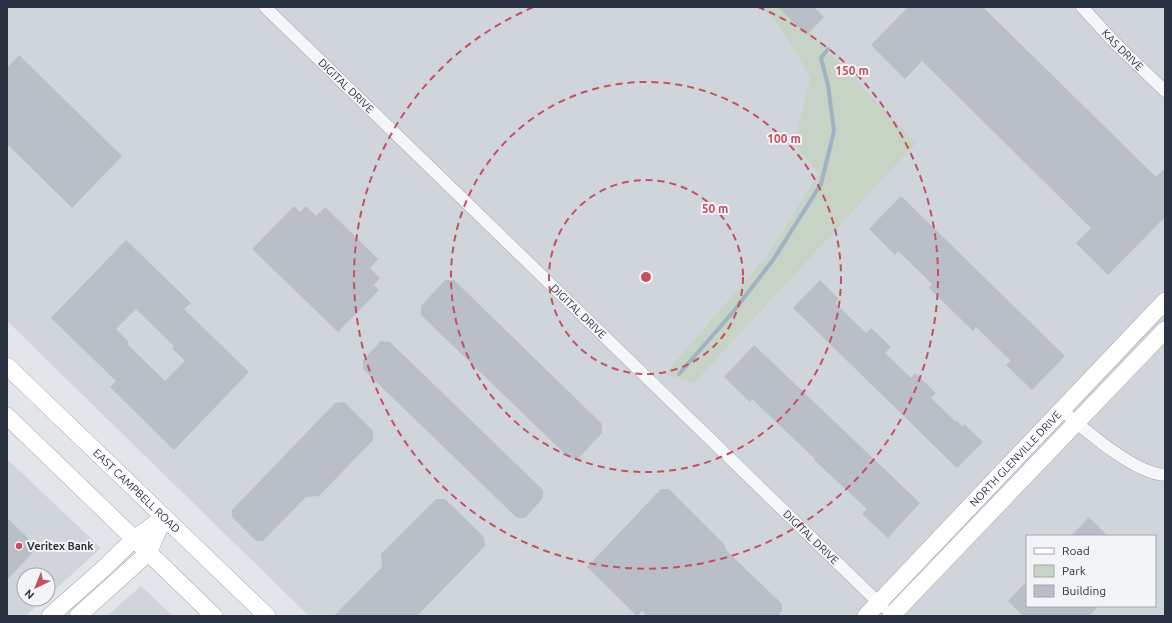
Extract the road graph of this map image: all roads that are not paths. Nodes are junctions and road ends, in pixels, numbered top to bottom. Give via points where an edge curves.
1 (265, 7) edge
2 (1082, 7) edge
3 (1165, 91) edge
4 (1165, 301) edge
5 (1165, 330) edge
6 (7, 366) edge
7 (1062, 410) junction
8 (7, 416) edge
9 (1076, 422) junction
10 (1165, 474) edge
11 (164, 517) junction
12 (134, 539) junction
13 (148, 553) junction
14 (879, 603) junction
15 (50, 616) edge
16 (78, 616) edge
17 (214, 616) edge
18 (267, 616) edge
19 (866, 616) edge
20 (891, 616) edge

1 - 14 street, DIGITAL DRIVE
2 - 3 street, KAS DRIVE
4 - 7 street, NORTH GLENVILLE DRIVE
5 - 9 street, NORTH GLENVILLE DRIVE
6 - 11 street, EAST CAMPBELL ROAD
7 - 9 street
7 - 14 street, NORTH GLENVILLE DRIVE
8 - 12 street
9 - 10 street via 1132,463 1157,474
9 - 20 street, NORTH GLENVILLE DRIVE
11 - 12 street
11 - 13 street
11 - 18 street, EAST CAMPBELL ROAD
12 - 13 street
12 - 15 street
13 - 16 street
13 - 17 street
14 - 19 street, NORTH GLENVILLE DRIVE
14 - 20 street, DIGITAL DRIVE

